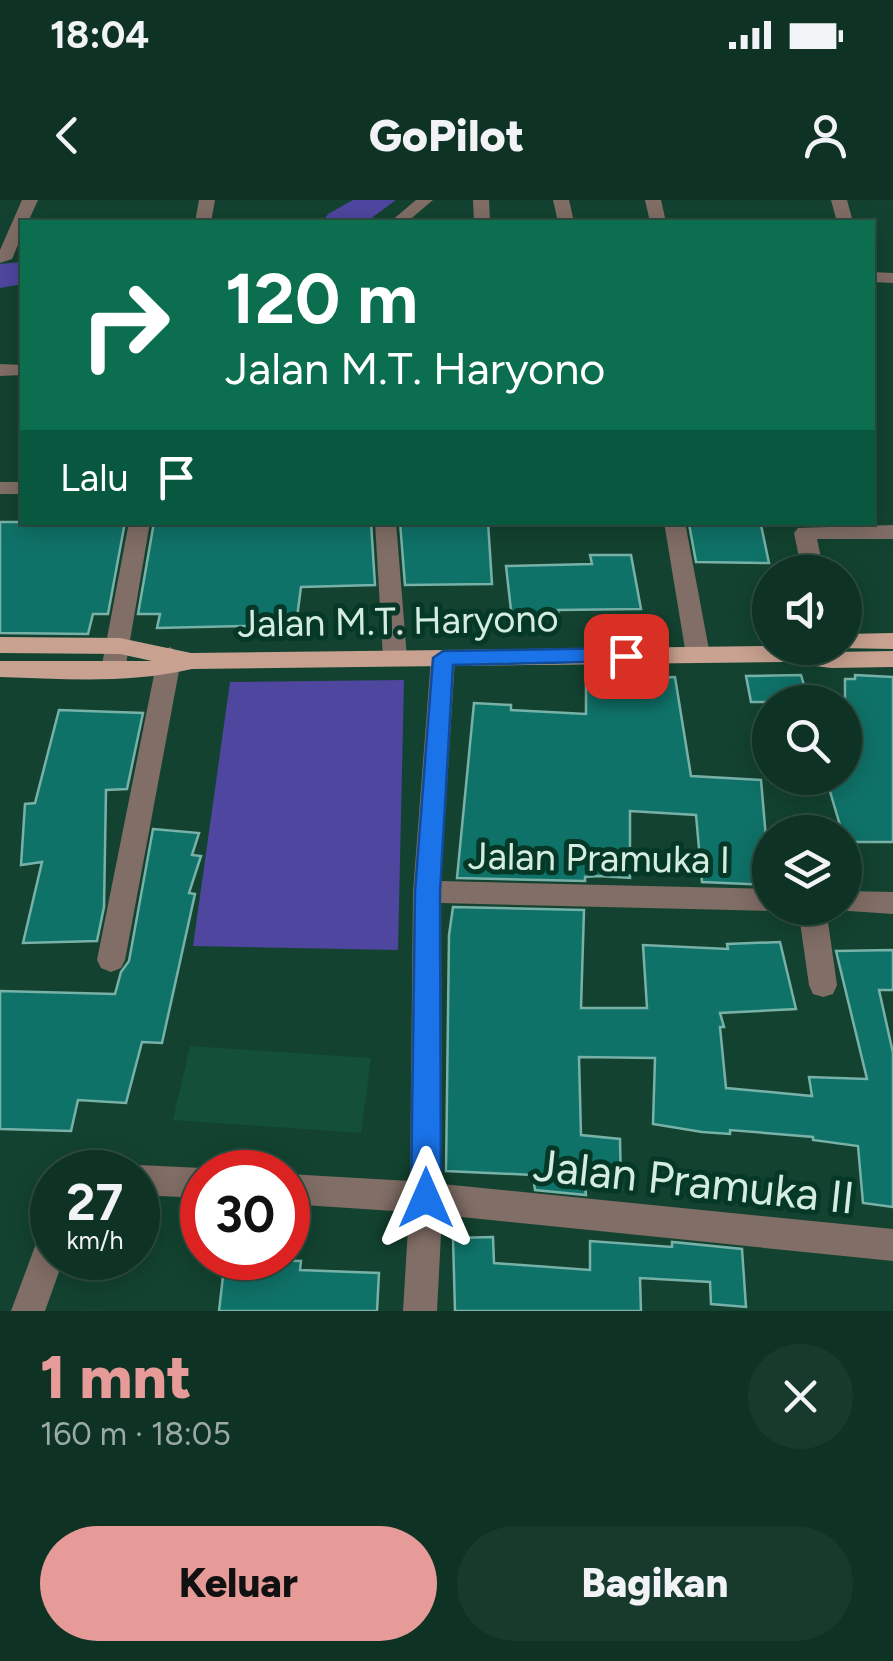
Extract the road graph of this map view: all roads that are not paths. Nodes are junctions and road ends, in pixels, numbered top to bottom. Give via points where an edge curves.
1 (425, 200) edge
2 (400, 220) edge
3 (20, 223) edge
4 (4, 259) dead end
5 (140, 525) edge
6 (386, 525) edge
7 (675, 525) edge
8 (800, 528) edge
9 (893, 532) edge
10 (808, 555) edge
11 (893, 641) edge
12 (862, 642) edge
13 (0, 644) edge
14 (120, 646) junction
15 (698, 654) junction
16 (752, 654) edge
17 (394, 658) junction
18 (443, 658) junction
19 (893, 658) edge
20 (862, 659) edge
21 (177, 661) junction
22 (0, 669) edge
23 (113, 670) junction
24 (427, 892) junction
25 (752, 900) edge
26 (862, 902) edge
27 (893, 903) edge
28 (814, 925) edge
29 (112, 960) dead end
30 (823, 985) dead end
31 (310, 1190) edge
32 (426, 1198) junction
33 (893, 1245) edge
34 (39, 1280) edge
35 (28, 1311) edge
36 (420, 1311) edge

1 - 2 street
3 - 4 street
5 - 14 street
6 - 17 street
7 - 15 street
8 - 9 street
8 - 10 street
11 - 12 main road
13 - 14 main road, Jalan M.T. Haryono
14 - 21 main road, Jalan M.T. Haryono
14 - 23 street
15 - 16 main road, Jalan M.T. Haryono
15 - 18 main road, Jalan M.T. Haryono
17 - 18 main road, Jalan M.T. Haryono
17 - 21 main road, Jalan M.T. Haryono
18 - 24 street
19 - 20 main road, Jalan M.T. Haryono
21 - 23 main road, Jalan M.T. Haryono
21 - 29 street
22 - 23 main road, Jalan M.T. Haryono
24 - 25 street, Jalan Pramuka I
24 - 32 street
26 - 27 street
28 - 30 street
31 - 32 street, Jalan Pramuka II
32 - 33 street, Jalan Pramuka II
32 - 36 street
34 - 35 street

